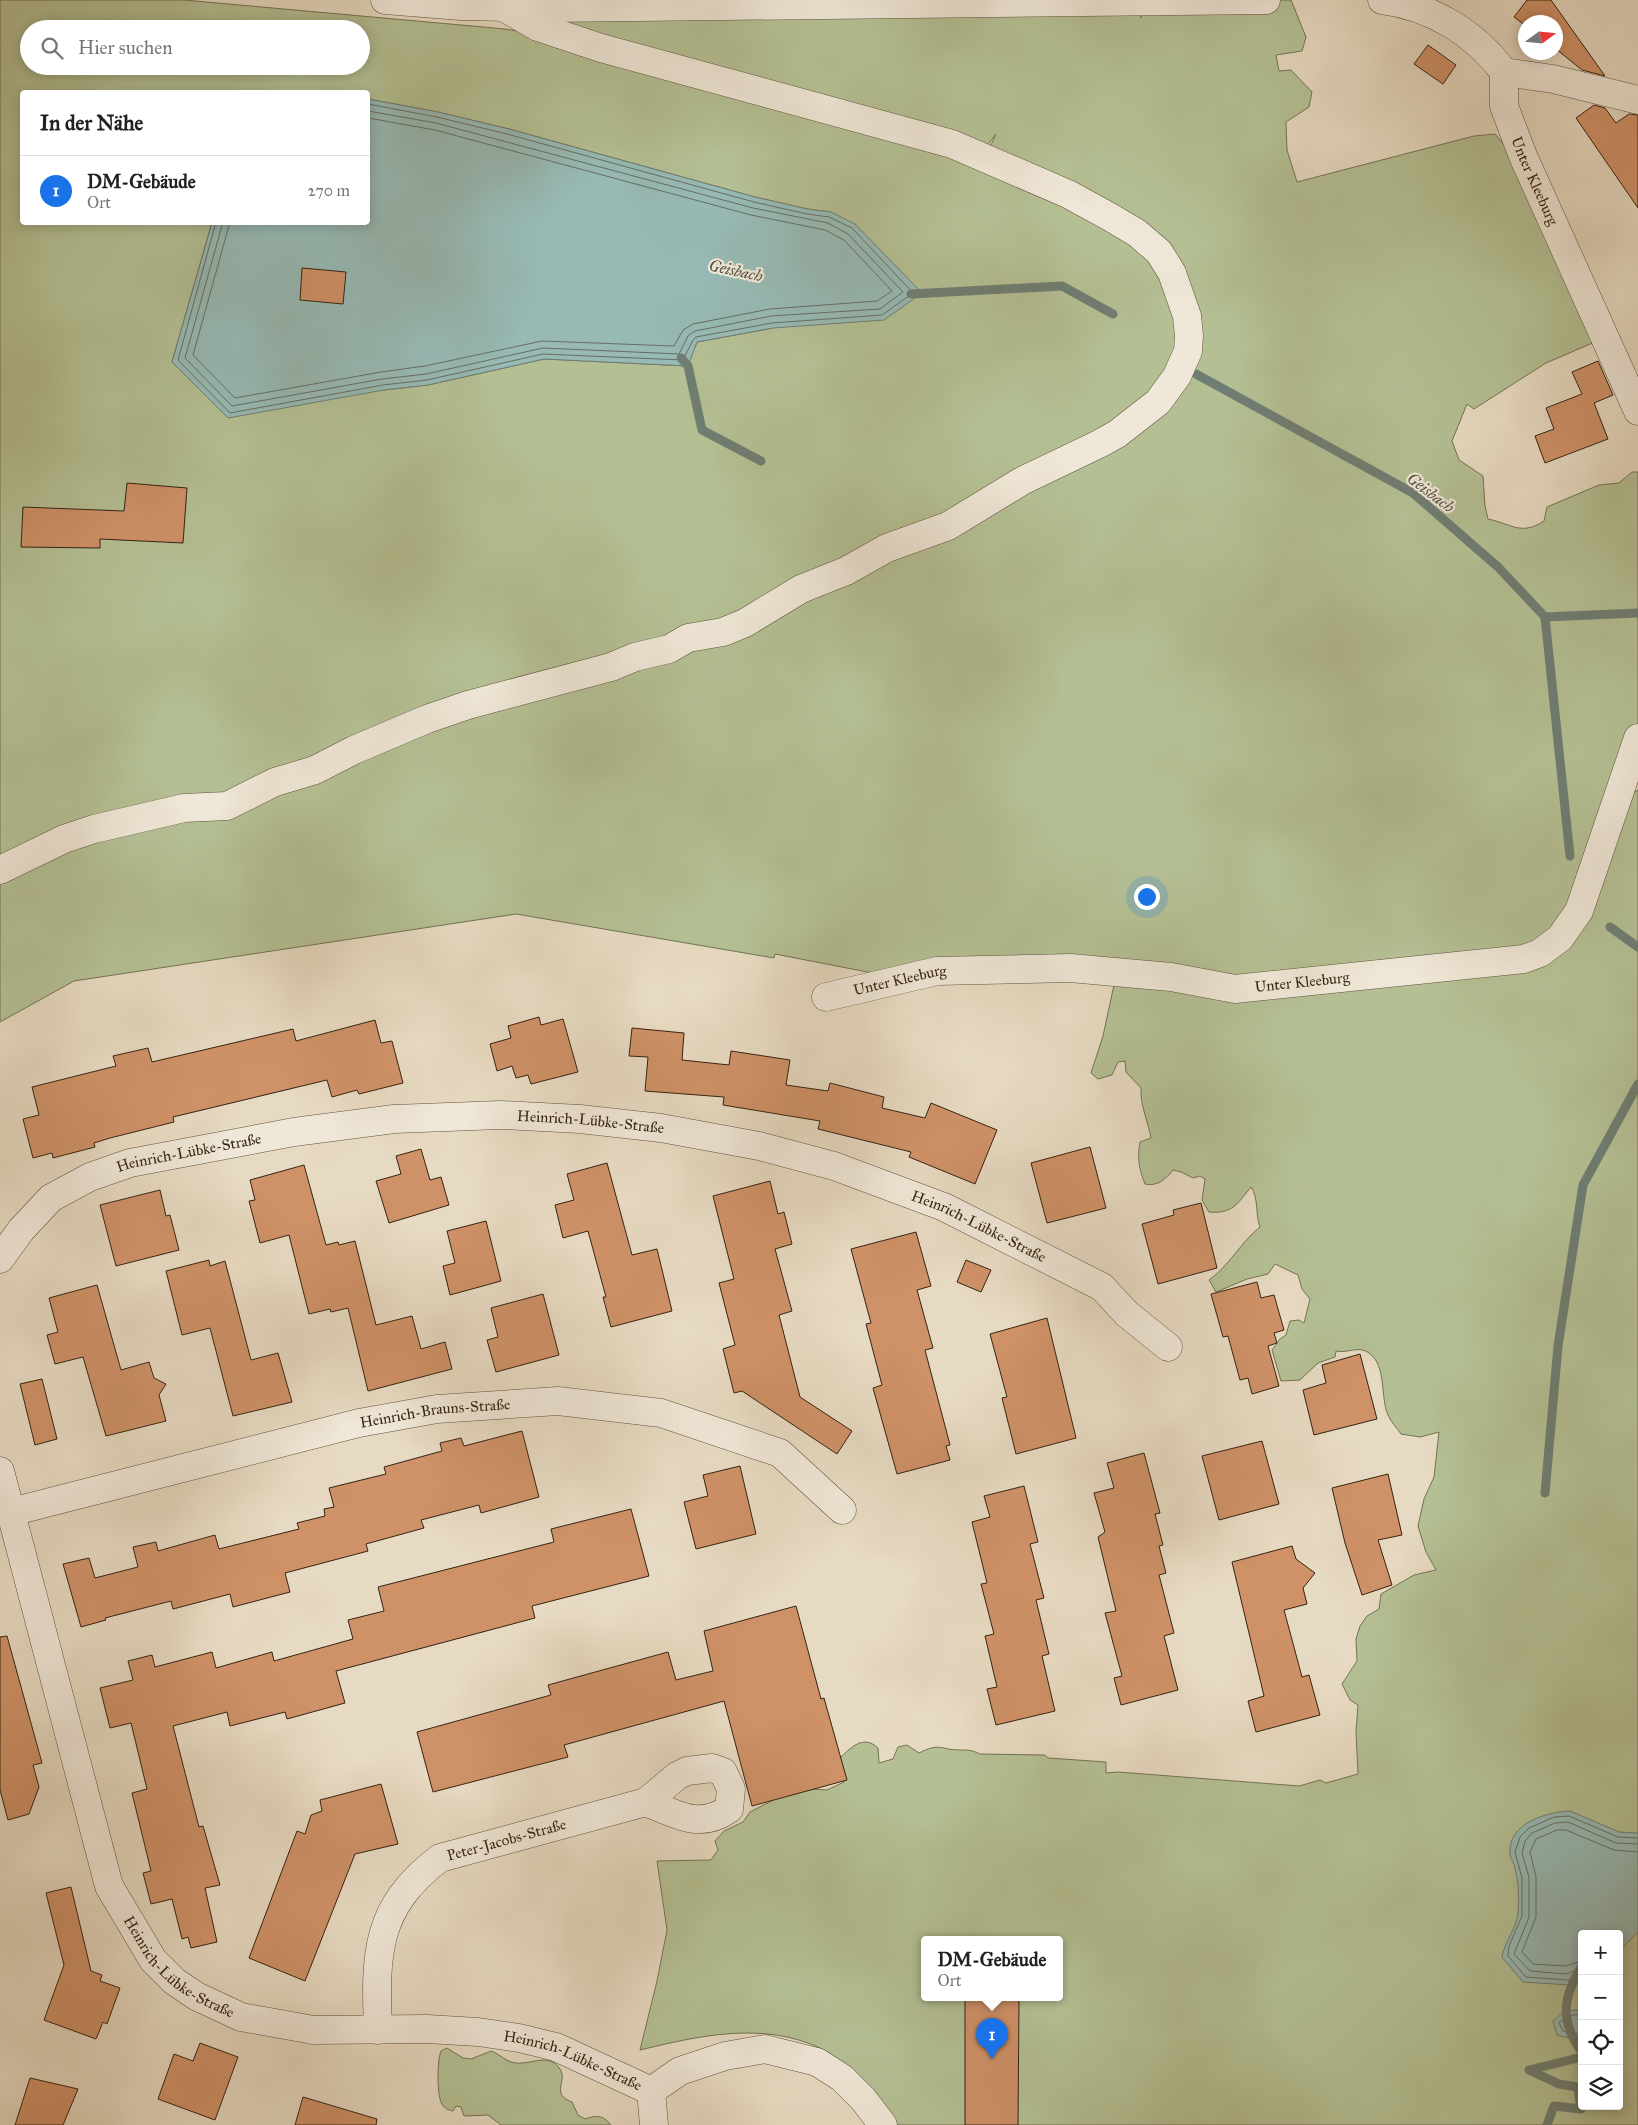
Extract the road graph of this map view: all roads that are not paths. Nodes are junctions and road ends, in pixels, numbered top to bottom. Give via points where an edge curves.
1 (386, 0) edge
2 (1266, 0) edge
3 (1382, 0) edge
4 (505, 8) junction
5 (1504, 72) junction
6 (1638, 100) edge
7 (1638, 411) edge
8 (1638, 738) edge
9 (0, 870) edge
10 (826, 997) dead end
11 (0, 1259) edge
12 (1168, 1347) dead end
13 (0, 1471) edge
14 (842, 1510) dead end
15 (10, 1512) junction
16 (646, 1802) dead end
17 (378, 2030) junction
18 (651, 2091) junction
19 (654, 2125) edge
20 (883, 2125) edge

1 - 4 street
2 - 4 street
3 - 5 street via 1399,2 1448,21 1492,57
4 - 9 street via 538,27 601,48 952,144 1068,194 1137,233 1160,252 1172,273 1189,336 1188,351 1177,376 1158,402 1099,444 1022,481 948,526 887,548 846,571 801,589 745,623 723,632 688,638 669,650 635,657 611,667 427,719 314,770 275,782 227,806 184,808 94,828
5 - 6 street via 1554,79
5 - 7 street, Unter Kleeburg via 1504,106 1523,156
8 - 10 street, Unter Kleeburg via 1579,911 1560,938 1540,953 1524,959 1235,989 1171,977 1070,968 937,971
11 - 12 street, Heinrich-Lübke-Straße via 51,1198 90,1177 130,1163 294,1132 394,1119 501,1114 580,1119 661,1128 759,1146 834,1166 944,1207 1102,1287 1127,1314
13 - 15 street, Heinrich-Lübke-Straße
14 - 15 street, Heinrich-Brauns-Straße via 780,1453 661,1413 558,1401 437,1409 359,1423
15 - 17 street, Heinrich-Lübke-Straße via 109,1886 153,1960 174,1981 196,1996 242,2017 313,2030
16 - 17 street, Peter-Jacobs-Straße via 440,1858 422,1872 397,1901 384,1932 377,1991
17 - 18 street, Heinrich-Lübke-Straße via 427,2029 519,2038 556,2047
18 - 19 street, Heinrich-Lübke-Straße
18 - 20 street via 680,2071 725,2056 765,2049 817,2062 842,2078

